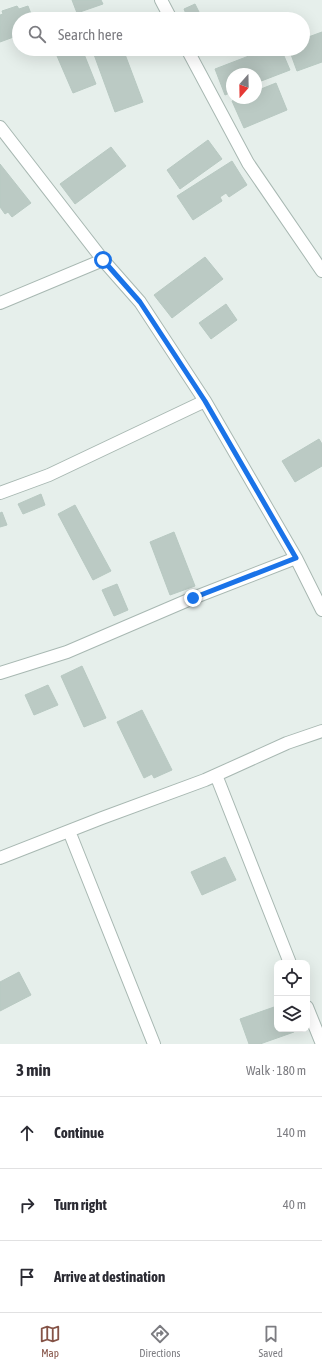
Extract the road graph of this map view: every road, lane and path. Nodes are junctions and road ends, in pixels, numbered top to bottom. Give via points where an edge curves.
1 (161, 0) edge
2 (167, 12) edge
3 (191, 56) edge
4 (0, 127) edge
5 (103, 260) junction
6 (322, 271) edge
7 (0, 303) edge
8 (205, 401) junction
9 (0, 493) edge
10 (296, 558) junction
11 (322, 610) edge
12 (0, 673) edge
13 (322, 731) edge
14 (216, 775) junction
15 (69, 831) junction
16 (0, 858) edge
17 (289, 960) edge
18 (310, 1014) edge
19 (154, 1044) edge
20 (322, 1044) edge

1 - 2 street
3 - 6 street via 248,163
4 - 5 street
5 - 7 street
5 - 8 street via 140,302
8 - 9 street via 48,475
8 - 10 street
10 - 11 street
10 - 12 street via 193,598 67,652
13 - 14 street via 287,743
14 - 15 street
14 - 17 street
15 - 16 street
15 - 19 street
18 - 20 street

